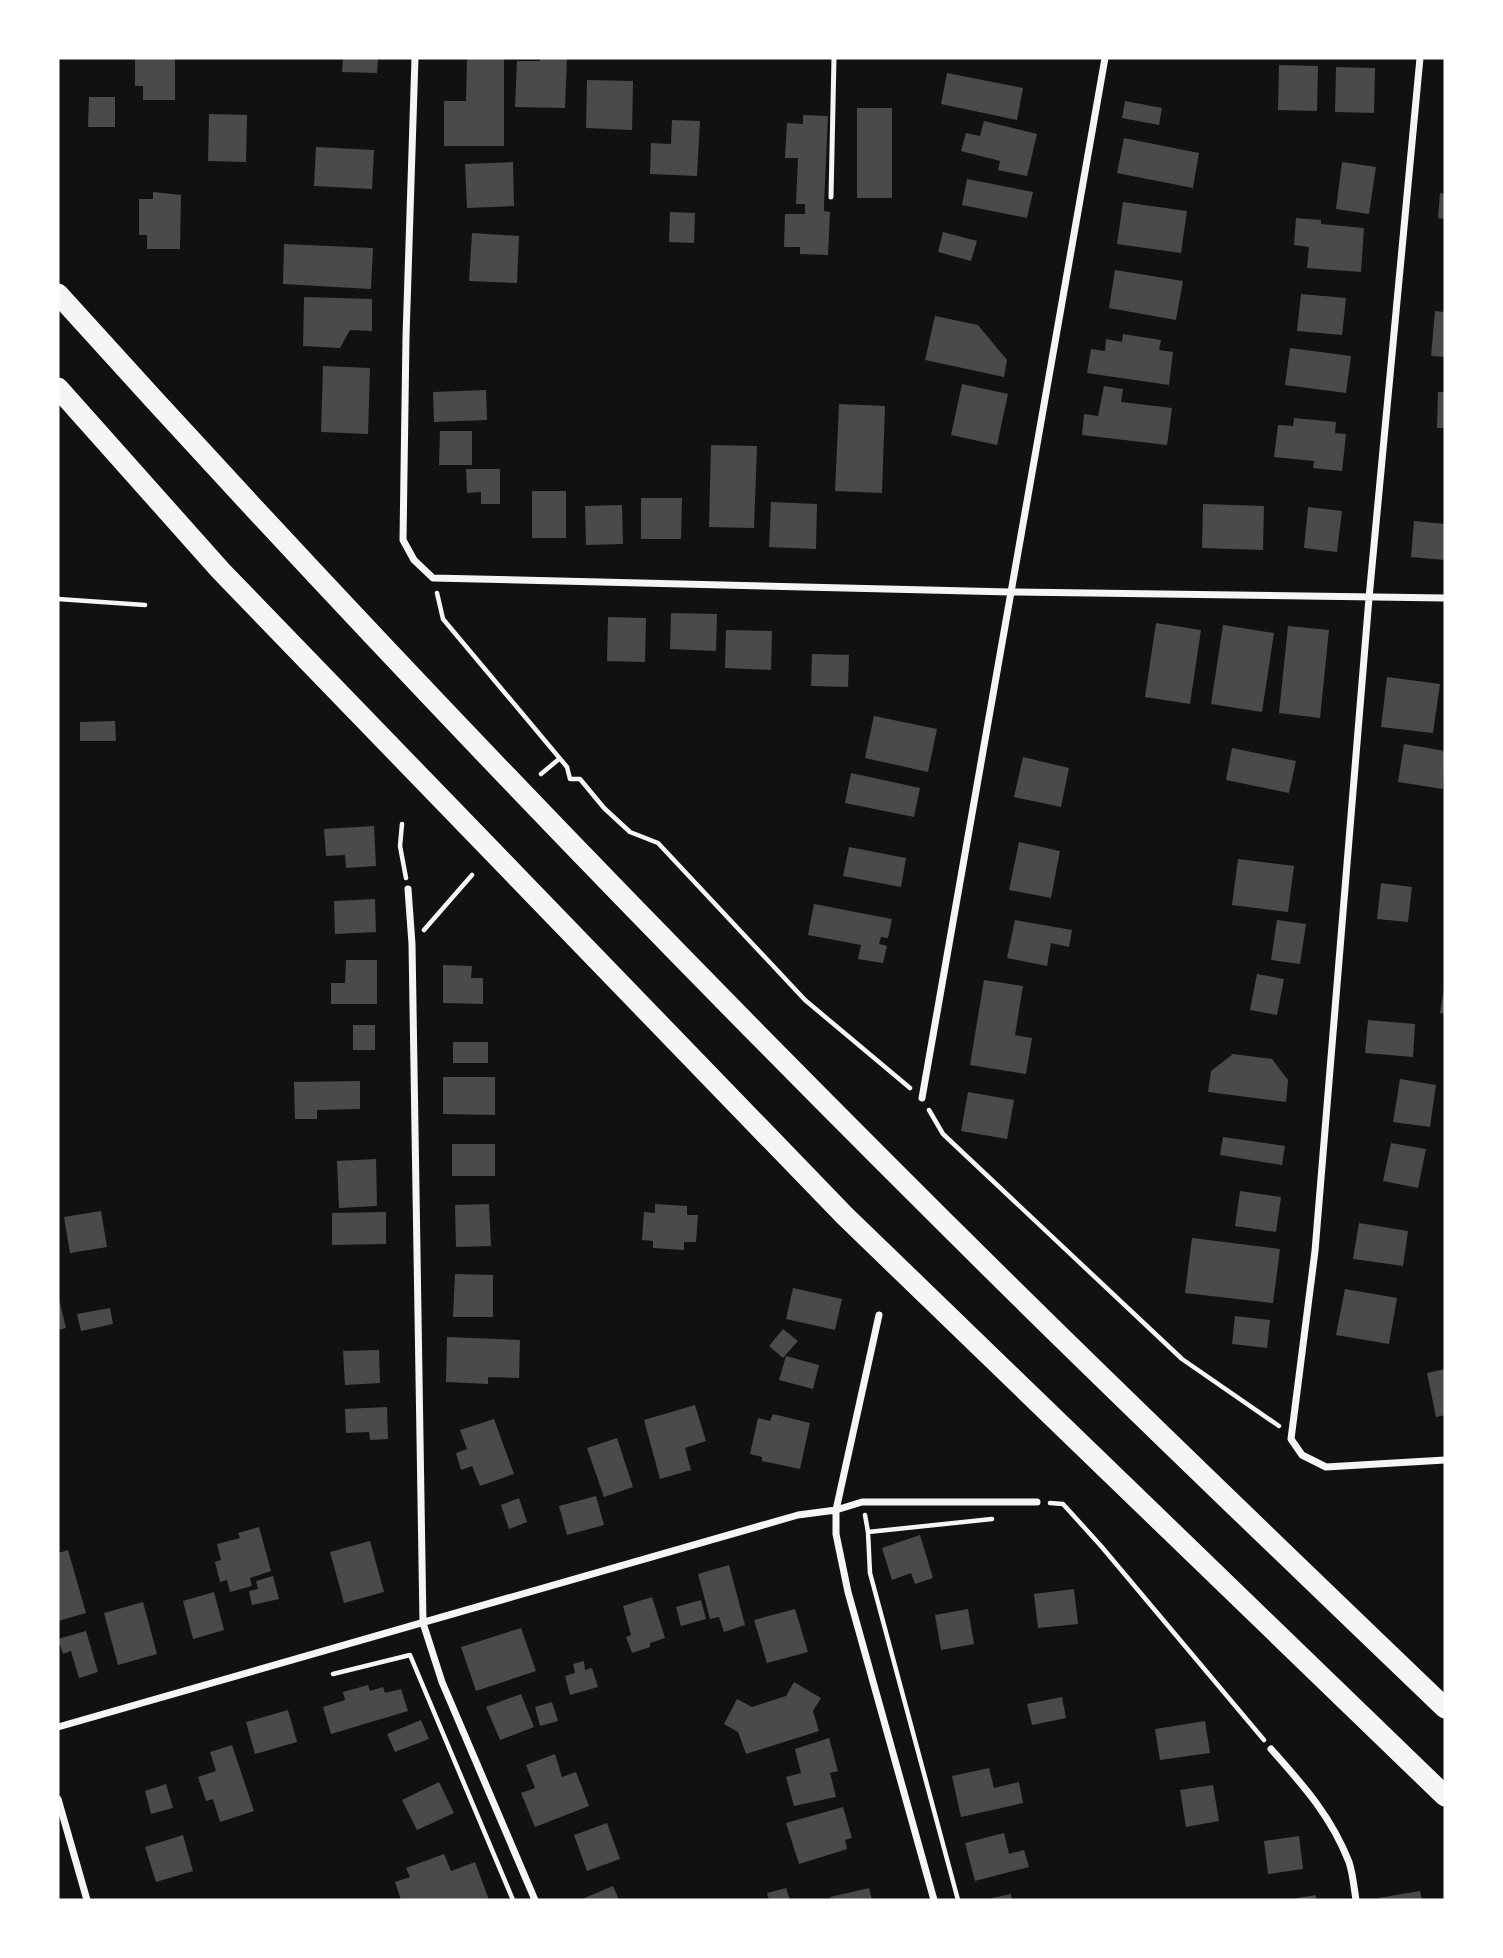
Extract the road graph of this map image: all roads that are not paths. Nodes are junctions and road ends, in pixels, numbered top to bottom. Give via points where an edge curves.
1 (415, 58) edge
2 (834, 58) edge
3 (1105, 58) edge
4 (1420, 58) edge
5 (831, 197) dead end
6 (58, 294) edge
7 (58, 388) edge
8 (1010, 592) junction
9 (1369, 598) junction
10 (1445, 598) edge
11 (408, 889) road end
12 (922, 1098) road end
13 (879, 1315) dead end
14 (1445, 1460) edge
15 (1037, 1502) road end
16 (836, 1510) junction
17 (423, 1623) junction
18 (1445, 1708) edge
19 (58, 1727) edge
20 (1271, 1749) road end
21 (1445, 1796) edge
22 (58, 1799) edge
23 (87, 1900) edge
24 (535, 1900) edge
25 (933, 1900) edge
26 (1356, 1900) edge

1 - 8 street via 403,540 414,560 433,578
2 - 5 lane
3 - 8 street
4 - 9 street
6 - 18 highway via 474,743 805,1082
7 - 21 highway via 230,581 845,1216
8 - 9 street
8 - 12 street
9 - 10 street
9 - 14 street via 1315,1251 1292,1437 1302,1455 1326,1467
11 - 17 street
13 - 16 street
15 - 16 street via 862,1502
16 - 17 street via 798,1515
16 - 25 street via 848,1592
17 - 19 street
17 - 24 street via 442,1682
20 - 26 street via 1312,1795 1331,1827 1350,1864
22 - 23 street

